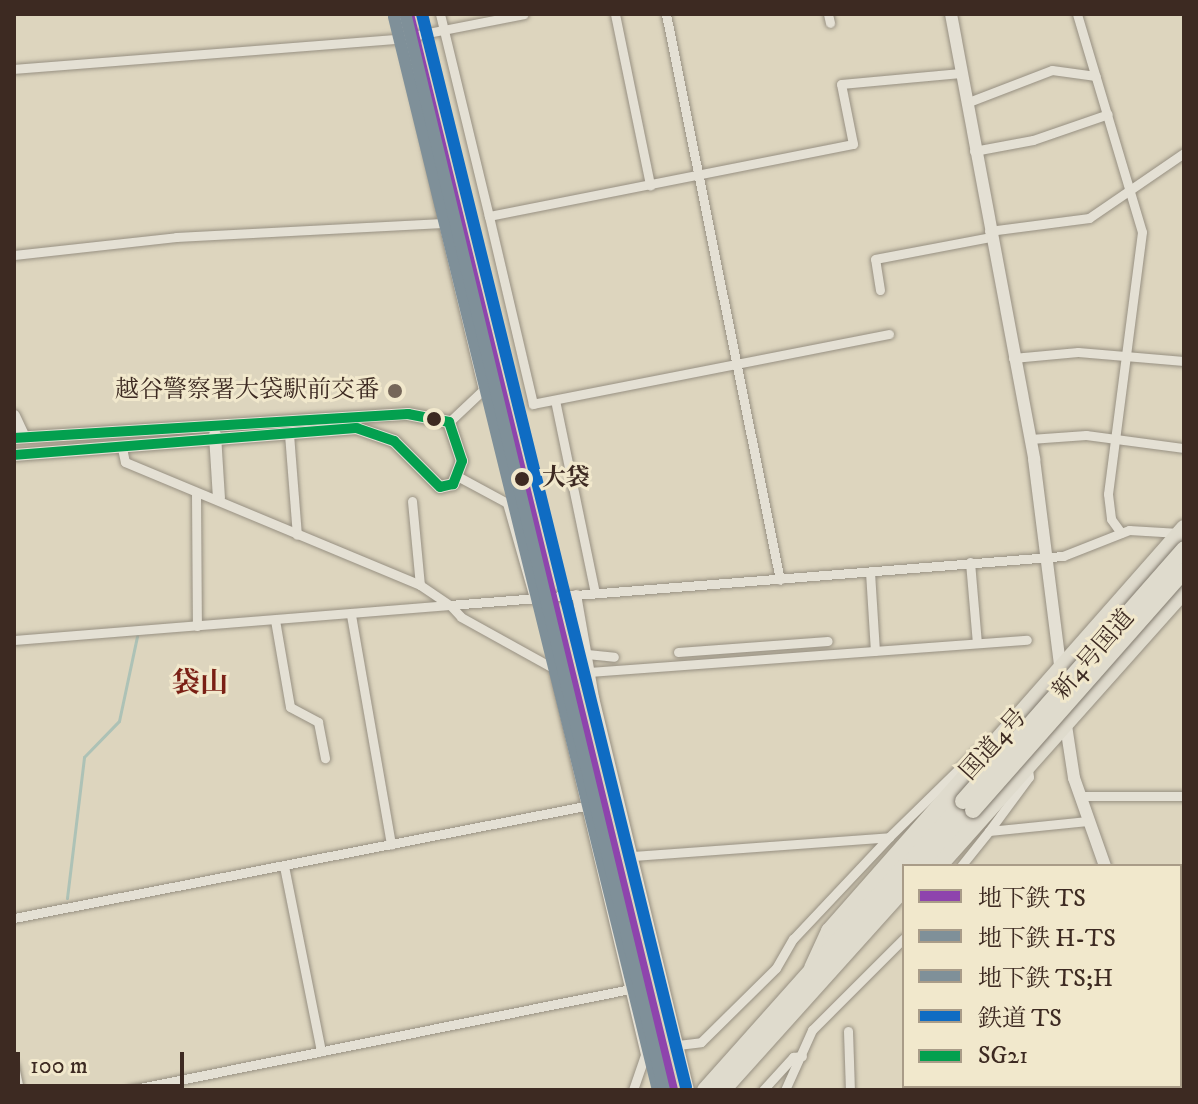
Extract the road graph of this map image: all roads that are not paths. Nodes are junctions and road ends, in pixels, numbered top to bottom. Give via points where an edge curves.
1 (397, 14) edge
2 (440, 14) edge
3 (524, 14) edge
4 (615, 14) edge
5 (666, 14) edge
6 (951, 14) edge
7 (1077, 14) edge
8 (445, 28) junction
9 (400, 37) junction
10 (14, 69) edge
11 (960, 73) junction
12 (1096, 76) junction
13 (966, 103) junction
14 (1108, 114) junction
15 (974, 151) junction
16 (1184, 153) edge
17 (700, 176) junction
18 (650, 185) junction
19 (1130, 189) junction
20 (489, 216) junction
21 (443, 223) junction
22 (989, 234) junction
23 (14, 255) edge
24 (880, 290) dead end
25 (885, 335) dead end
26 (1129, 356) junction
27 (1013, 358) junction
28 (1184, 361) edge
29 (738, 367) junction
30 (555, 400) junction
31 (398, 414) junction
32 (14, 416) edge
33 (357, 421) junction
34 (449, 422) junction
35 (214, 424) junction
36 (289, 434) junction
37 (19, 437) edge
38 (1030, 439) junction
39 (215, 440) junction
40 (1116, 440) junction
41 (394, 441) junction
42 (122, 448) junction
43 (1184, 448) edge
44 (14, 455) edge
45 (459, 477) junction
46 (196, 493) junction
47 (219, 498) junction
48 (412, 501) dead end
49 (1121, 533) junction
50 (297, 535) junction
51 (1183, 537) edge
52 (1047, 557) junction
53 (970, 562) junction
54 (1184, 571) edge
55 (870, 572) junction
56 (780, 580) junction
57 (420, 585) junction
58 (595, 593) junction
59 (576, 594) junction
60 (1182, 596) edge
61 (534, 598) junction
62 (450, 605) junction
63 (351, 615) junction
64 (275, 620) junction
65 (197, 626) junction
66 (14, 640) edge
67 (1027, 640) dead end
68 (828, 641) dead end
69 (977, 643) junction
70 (741, 648) junction
71 (875, 651) junction
72 (678, 652) dead end
73 (587, 654) junction
74 (614, 657) dead end
75 (741, 661) junction
76 (1060, 669) junction
77 (589, 672) junction
78 (1066, 729) junction
79 (992, 748) junction
80 (325, 758) dead end
81 (1028, 769) junction
82 (1079, 796) junction
83 (1184, 796) edge
84 (968, 805) junction
85 (585, 806) junction
86 (1087, 821) junction
87 (989, 831) junction
88 (889, 837) junction
89 (391, 845) junction
90 (633, 856) junction
91 (906, 864) edge
92 (924, 864) edge
93 (941, 864) edge
94 (963, 864) edge
95 (1104, 864) edge
96 (284, 866) junction
97 (902, 868) edge
98 (902, 890) edge
99 (902, 906) edge
100 (14, 918) edge
101 (902, 940) edge
102 (812, 968) junction
103 (823, 981) junction
104 (630, 989) junction
105 (848, 1031) dead end
106 (678, 1045) junction
107 (321, 1051) junction
108 (802, 1056) junction
109 (14, 1066) edge
110 (712, 1089) edge
111 (19, 1090) edge
112 (130, 1090) edge
113 (633, 1090) edge
114 (689, 1090) edge
115 (763, 1090) edge
116 (785, 1090) edge
117 (850, 1090) edge

1 - 9 street
2 - 8 street
3 - 8 street
4 - 18 street
5 - 17 street
6 - 11 street
7 - 12 street
8 - 9 street
8 - 20 street
9 - 10 street
9 - 21 street
11 - 13 street
11 - 17 street via 841,84 853,144 711,169
12 - 13 street via 1052,70
12 - 14 street
13 - 15 street
14 - 15 street via 1033,140
14 - 19 street
15 - 22 street
16 - 19 street
17 - 18 street
17 - 29 street
18 - 20 street
19 - 22 street via 1080,221
19 - 26 street via 1143,251
20 - 30 street via 533,404
21 - 23 street via 176,237
21 - 34 street via 483,390
22 - 24 street via 875,259
22 - 27 street
25 - 29 street
26 - 27 street via 1078,352
26 - 28 street
26 - 40 street
27 - 38 street
29 - 30 street
29 - 56 street
30 - 58 street
31 - 33 street
31 - 34 street
31 - 41 street
32 - 37 street
33 - 35 street
33 - 36 street
33 - 41 street
34 - 45 street via 459,440
35 - 37 street
35 - 39 street
36 - 39 street
36 - 50 street
38 - 40 street via 1086,435
38 - 52 street
39 - 42 street
39 - 47 street
40 - 43 street
40 - 49 street via 1108,506
41 - 45 street via 435,485 447,487
42 - 44 street
42 - 46 street via 125,462
45 - 61 street via 507,503
46 - 47 street
46 - 65 street
47 - 50 street via 227,507
48 - 57 street
49 - 51 street
49 - 52 street via 1071,555
50 - 57 street
51 - 76 highway, 国道4号
51 - 84 highway, 新4号国道, bridge
52 - 53 street
52 - 76 street
53 - 55 street
53 - 69 street
54 - 84 highway, 新4号国道, bridge
55 - 56 street
55 - 71 street
56 - 58 street
57 - 62 street
58 - 59 street
59 - 61 street
59 - 73 street
60 - 78 highway, 国道4号
61 - 62 street
62 - 63 street
62 - 85 street via 461,617 553,668
63 - 64 street
63 - 89 street
64 - 65 street
64 - 80 street via 290,707 318,722
65 - 66 street
67 - 69 street
68 - 70 street
69 - 71 street
70 - 72 street
70 - 75 street
71 - 75 street
73 - 74 street
73 - 77 street
75 - 77 street
76 - 78 street
76 - 79 highway, 国道4号
77 - 90 street
78 - 81 highway, 国道4号
78 - 82 street
79 - 88 street via 977,751
79 - 102 highway, 国道4号 via 829,931
81 - 87 street via 1029,777
81 - 93 highway, 国道4号
82 - 83 street
82 - 86 street
84 - 91 highway, 新4号国道
84 - 92 highway, 新4号国道
85 - 89 street
85 - 104 street
86 - 87 street
86 - 95 street
87 - 94 street
88 - 90 street
88 - 106 street via 793,939 761,984 701,1042
89 - 96 street
90 - 106 street
96 - 100 street
96 - 107 street
97 - 102 highway, 新4号国道
98 - 103 highway
99 - 103 highway
101 - 108 street via 825,1014
102 - 110 highway, 新4号国道
103 - 110 highway
104 - 107 street
104 - 113 street via 645,1055
105 - 117 street
106 - 114 street
107 - 112 street
108 - 115 street via 793,1057
108 - 116 street
109 - 111 street

